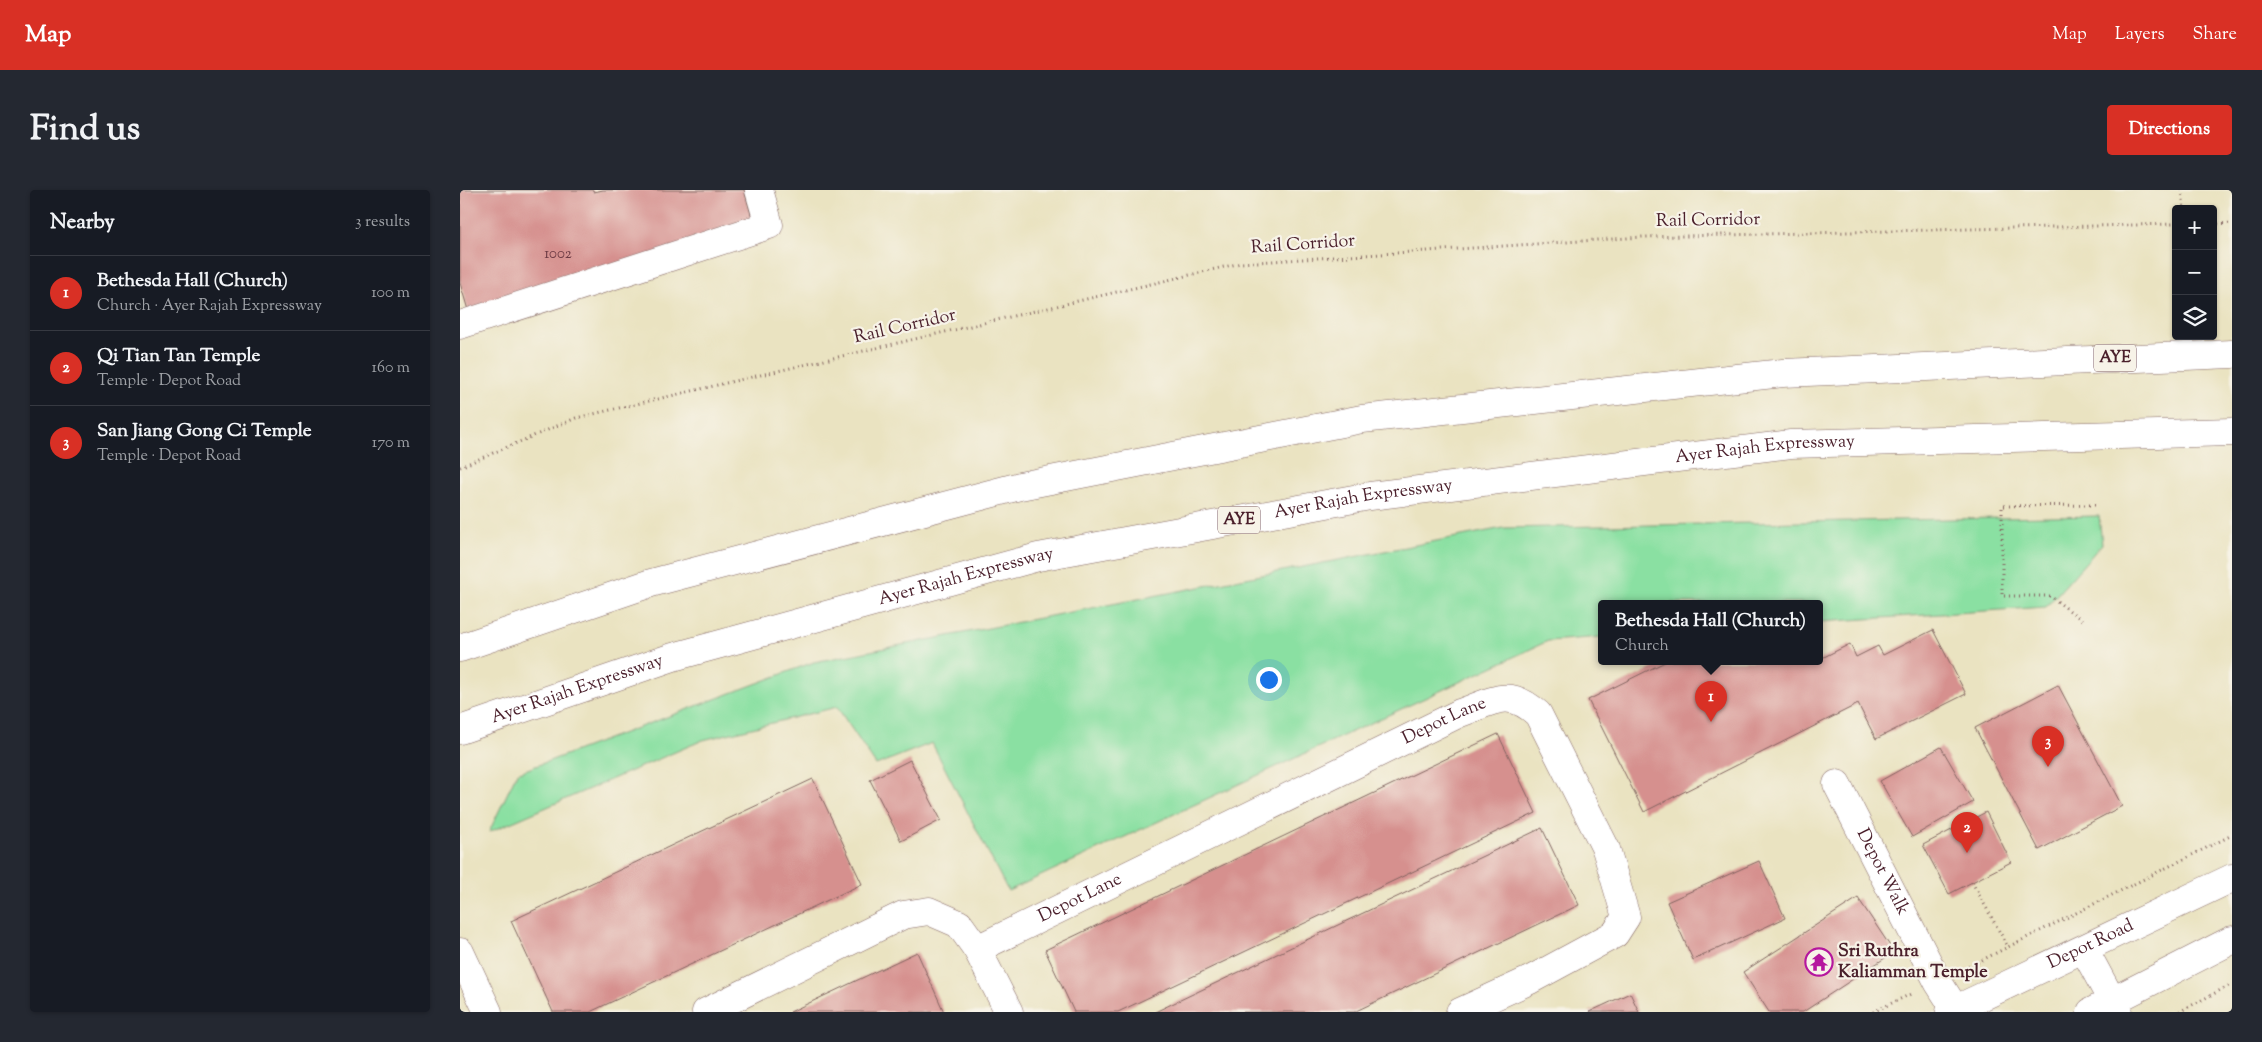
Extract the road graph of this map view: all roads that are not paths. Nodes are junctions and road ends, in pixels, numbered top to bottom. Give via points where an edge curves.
1 (759, 190) edge
2 (460, 325) edge
3 (2232, 354) edge
4 (2232, 432) edge
5 (460, 648) edge
6 (460, 730) edge
7 (1837, 784) dead end
8 (2232, 878) edge
9 (2232, 940) edge
10 (977, 949) junction
11 (2084, 949) junction
12 (460, 952) edge
13 (2107, 1009) edge
14 (1954, 1011) edge
15 (488, 1012) edge
16 (706, 1012) edge
17 (1009, 1012) edge
18 (1460, 1012) edge

1 - 2 main road via 769,225
3 - 5 main road, AYE via 1784,372 1362,419 1020,486 651,582
4 - 6 main road, Ayer Rajah Expressway / AYE via 1791,444 1370,496 1038,557 673,657
7 - 14 main road, Depot Walk
8 - 11 main road, Depot Road
9 - 13 main road
10 - 16 main road via 959,924 929,911 903,915
10 - 17 main road
10 - 18 main road, Depot Lane via 1460,712 1507,696 1525,702 1538,714 1606,849 1626,917 1615,934 1530,980
11 - 13 main road
11 - 14 main road, Depot Road
12 - 15 main road

